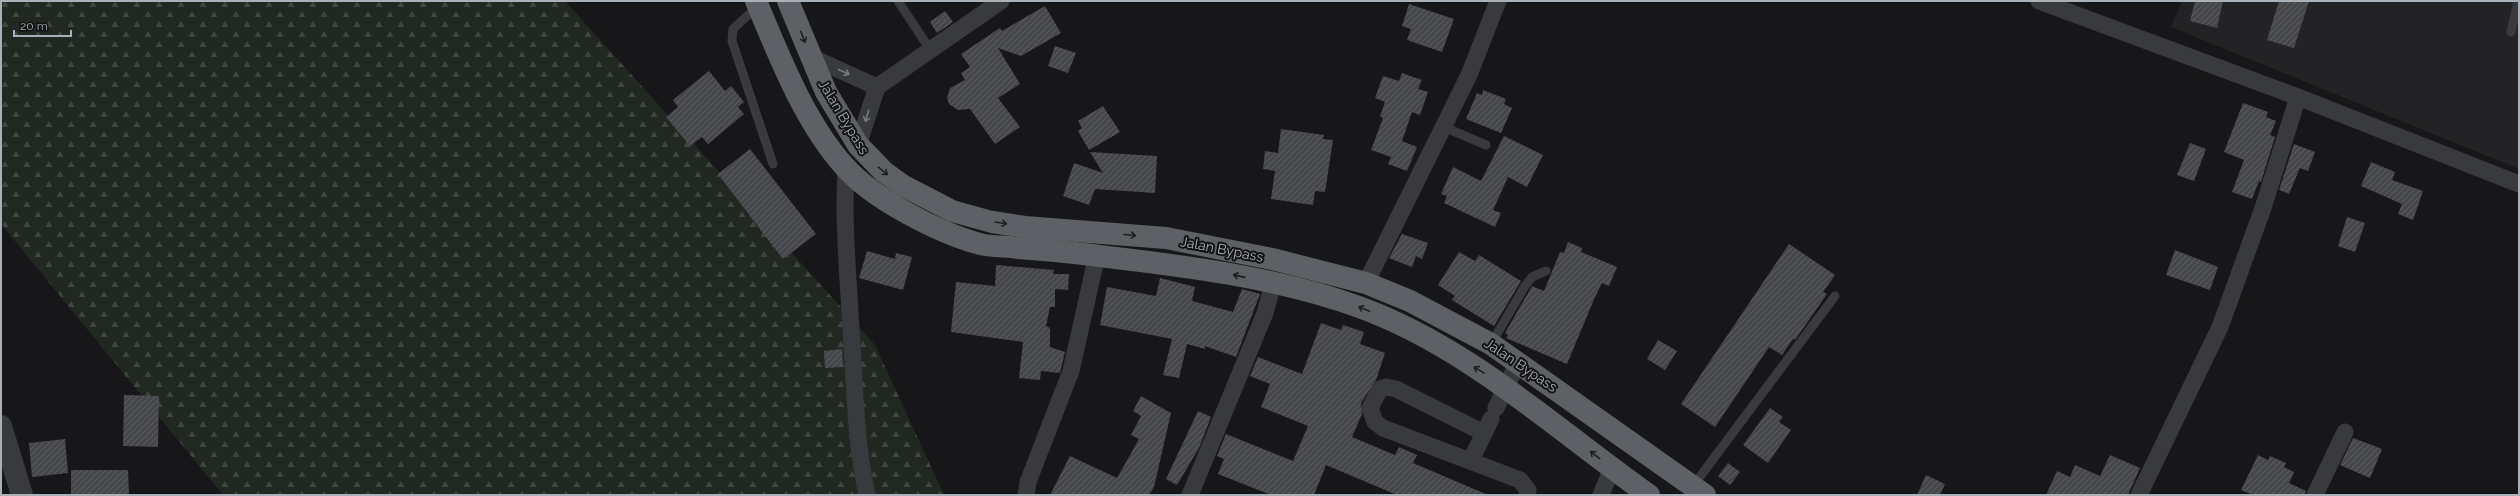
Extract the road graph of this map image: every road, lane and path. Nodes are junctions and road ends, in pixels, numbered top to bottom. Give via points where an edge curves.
1 (788, 1) edge
2 (898, 1) edge
3 (1001, 1) edge
4 (1498, 1) edge
5 (2039, 1) edge
6 (2518, 1) edge
7 (757, 3) edge
8 (2511, 32) dead end
9 (931, 51) junction
10 (811, 58) junction
11 (877, 87) junction
12 (2298, 97) junction
13 (1444, 126) junction
14 (858, 145) junction
15 (1486, 145) dead end
16 (773, 164) dead end
17 (846, 169) junction
18 (2519, 184) edge
19 (1097, 255) junction
20 (1546, 270) dead end
21 (1366, 283) junction
22 (1273, 284) junction
23 (1835, 296) dead end
24 (1491, 344) junction
25 (1518, 362) junction
26 (1505, 386) junction
27 (1490, 420) junction
28 (1, 426) edge
29 (2346, 432) dead end
30 (1471, 460) junction
31 (1612, 468) junction
32 (1699, 490) edge
33 (22, 495) edge
34 (867, 495) edge
35 (1026, 495) edge
36 (1190, 495) edge
37 (1527, 495) edge
38 (1601, 495) edge
39 (1649, 495) edge
40 (2139, 495) edge
41 (2315, 495) edge

1 -> 10 highway, Jalan Bypass
2 - 9 lane
3 - 9 street
4 - 13 street via 1469,75
5 - 12 street
6 - 8 lane
7 - 16 lane via 733,29 732,41
7 - 17 highway, Jalan Bypass via 809,114 829,148
9 - 11 street
10 -> 11 street
10 - 14 highway, Jalan Bypass via 826,92
11 -> 14 street
12 - 18 street
12 - 40 street via 2263,208 2220,327
13 - 15 lane
13 - 21 street
14 -> 21 highway, Jalan Bypass via 884,172 902,185 952,211 992,222 1166,238 1272,259
17 - 19 highway, Jalan Bypass via 865,187 887,201 982,244
17 - 34 street via 846,282 856,426
22 -> 19 highway, Jalan Bypass via 1230,274
19 - 35 street via 1071,371 1028,482
20 - 24 lane via 1532,277 1525,286
21 - 24 highway, Jalan Bypass via 1410,301
26 -> 22 highway, Jalan Bypass via 1412,331 1366,310
22 - 36 street via 1262,320
23 - 32 lane
24 - 25 highway, Jalan Bypass
25 - 26 street
25 - 32 highway, Jalan Bypass
26 - 27 street
31 -> 26 highway, Jalan Bypass
27 - 30 street
27 - 30 street via 1387,387 1380,389 1370,408 1375,422 1383,428
28 - 33 street
29 - 41 street
30 - 37 street via 1520,480 1528,490
31 - 38 street
31 - 39 highway, Jalan Bypass

